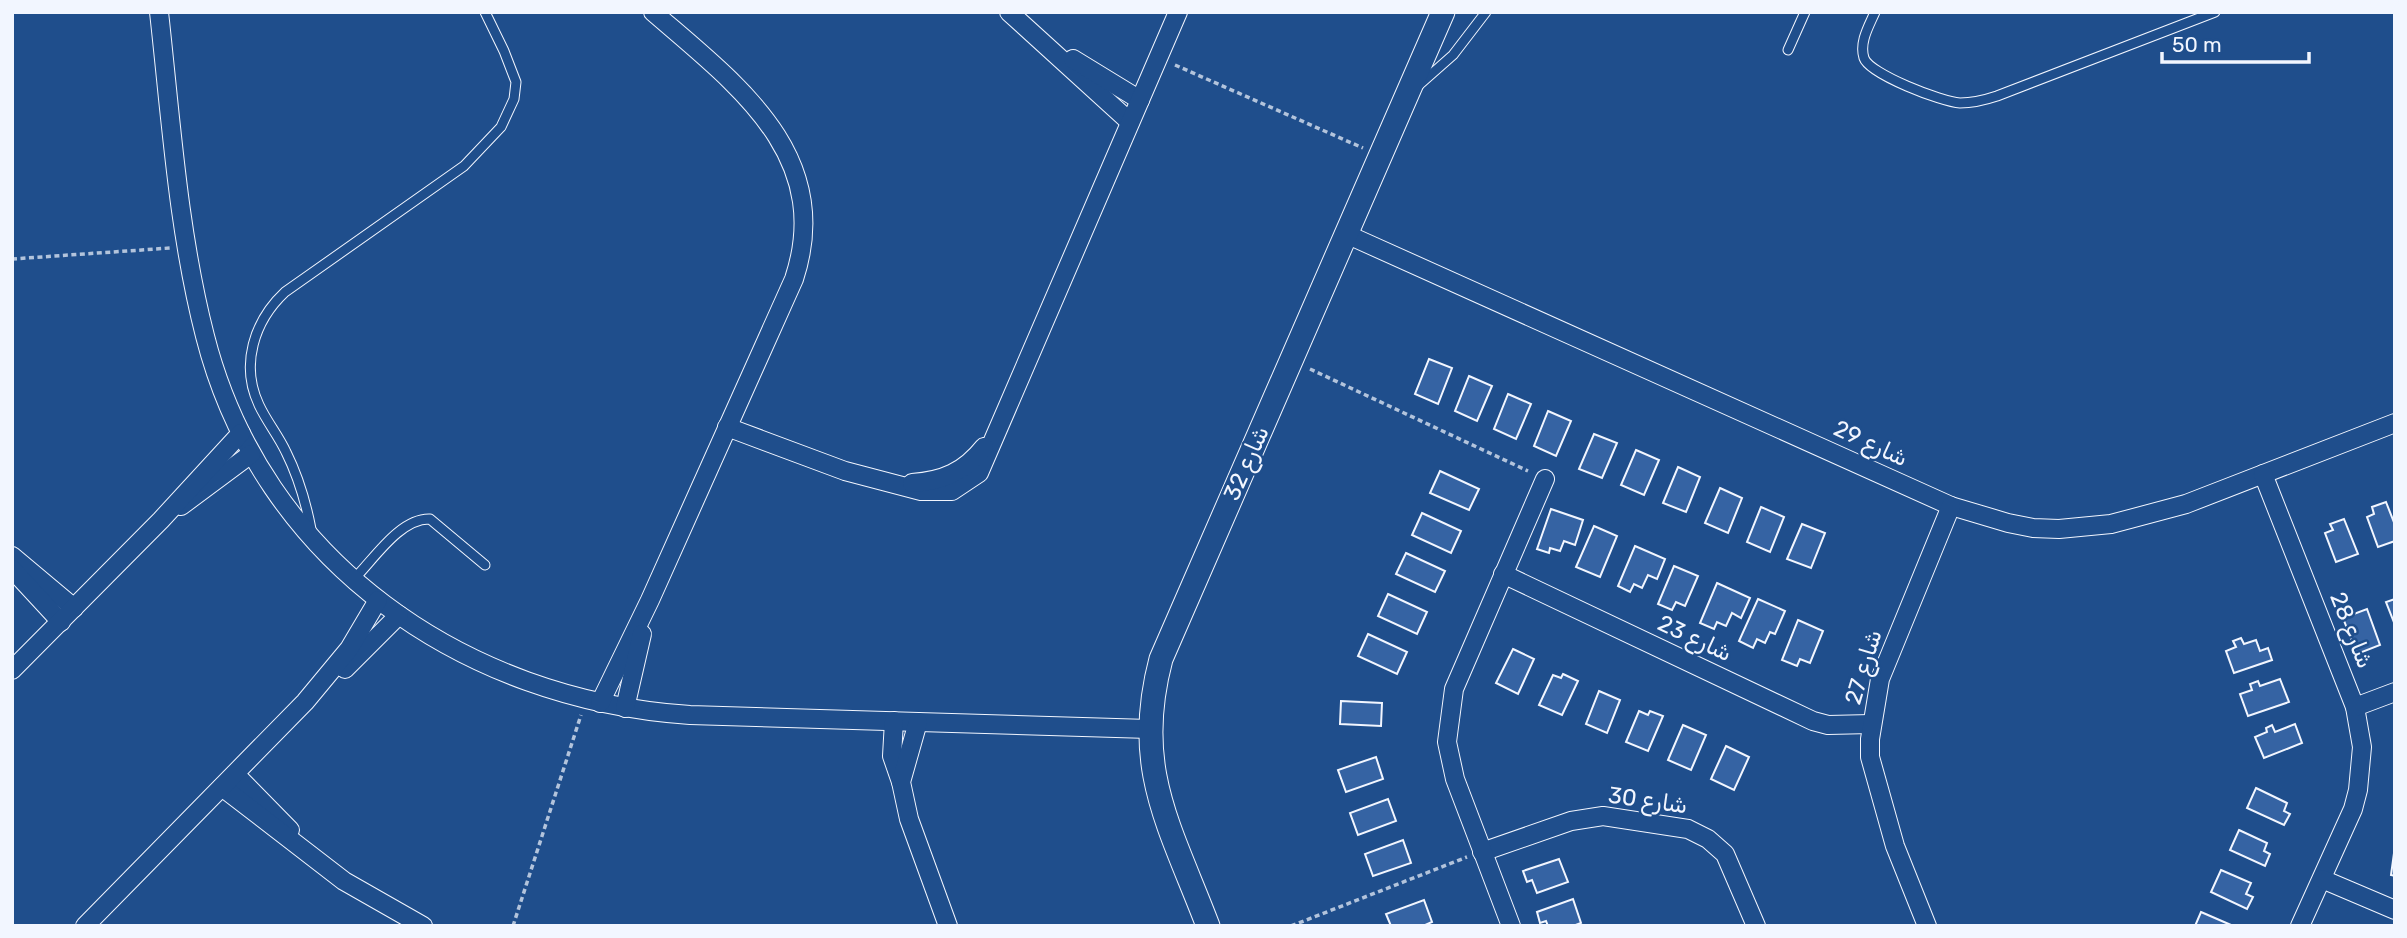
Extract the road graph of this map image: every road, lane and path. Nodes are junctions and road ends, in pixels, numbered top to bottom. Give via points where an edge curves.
1 (159, 12) edge
2 (485, 12) edge
3 (653, 12) edge
4 (1009, 12) edge
5 (1178, 12) edge
6 (1443, 12) edge
7 (1486, 12) edge
8 (1805, 12) edge
9 (1875, 12) edge
10 (2215, 12) edge
11 (1032, 32) junction
12 (1788, 50) dead end
13 (1158, 57) junction
14 (1408, 92) junction
15 (1140, 100) junction
16 (1130, 122) junction
17 (1381, 156) junction
18 (1346, 234) junction
19 (186, 247) junction
20 (12, 259) edge
21 (1291, 360) junction
22 (2395, 423) edge
23 (727, 427) junction
24 (241, 433) junction
25 (251, 454) junction
26 (2263, 474) junction
27 (1545, 479) joint
28 (1951, 506) junction
29 (161, 520) junction
30 (313, 541) junction
31 (12, 556) edge
32 (485, 565) dead end
33 (12, 569) edge
34 (1503, 574) junction
35 (353, 580) junction
36 (378, 600) junction
37 (650, 600) junction
38 (74, 608) junction
39 (399, 615) junction
40 (61, 622) junction
41 (12, 670) edge
42 (2395, 692) edge
43 (593, 701) junction
44 (305, 702) junction
45 (2356, 707) junction
46 (625, 708) junction
47 (894, 721) junction
48 (918, 722) junction
49 (1871, 724) junction
50 (1149, 729) junction
51 (235, 774) junction
52 (900, 781) junction
53 (222, 787) junction
54 (1482, 852) junction
55 (315, 860) junction
56 (2322, 879) junction
57 (2395, 911) edge
58 (85, 926) edge
59 (424, 926) edge
60 (513, 926) edge
61 (948, 926) edge
62 (1208, 926) edge
63 (1291, 926) edge
64 (1511, 926) edge
65 (1756, 926) edge
66 (1927, 926) edge
67 (2300, 926) edge

1 - 19 street
2 - 30 lane via 516,82 501,127 464,166 285,292 266,313 254,340 253,388 296,475
3 - 23 street via 739,86 764,115 788,156 801,195 804,228 799,262
4 - 11 street
5 - 13 street
6 - 14 street, شارع 32
7 - 14 lane via 1453,55
8 - 12 lane
9 - 10 lane via 1863,45 1863,57 1871,68 1959,103 1997,96
11 - 15 street
11 - 16 street
13 - 15 street
13 - 17 path
14 - 17 street, شارع 32
15 - 16 street
16 - 23 street via 979,473 960,487 932,493 845,471
17 - 18 street, شارع 32
18 - 21 street, شارع 32
18 - 28 street, شارع 29
19 - 20 path
19 - 24 street via 205,338
21 - 27 path
21 - 50 street, شارع 32 via 1161,659
22 - 26 street, شارع 29
23 - 37 street
24 - 25 street
24 - 29 street
25 - 29 street
25 - 30 street via 273,491
26 - 28 street, شارع 29 via 2162,512 2085,527 2034,528
26 - 45 street, شارع 28
27 - 34 street
28 - 49 street, شارع 27 via 1887,659
29 - 38 street
30 - 35 street
31 - 38 street
32 - 35 lane via 430,519 422,519 406,526
33 - 40 street
34 - 49 street, شارع 23 via 1813,721
34 - 54 street via 1459,673 1448,722 1450,761
35 - 36 street
36 - 39 street
36 - 44 street via 349,649
37 - 43 street
37 - 46 street
38 - 40 street
39 - 43 street via 498,670
39 - 44 street
40 - 41 street
42 - 45 street
43 - 46 street
43 - 60 path
44 - 51 street
45 - 56 street, شارع 28 via 2362,747 2358,790
46 - 47 street via 691,715
47 - 48 street
47 - 52 street via 892,756
48 - 50 street
48 - 52 street
49 - 66 street, شارع 27 via 1870,757 1895,846
50 - 62 street, شارع 32 via 1158,796
51 - 53 street
51 - 55 street
52 - 61 street
53 - 55 street
53 - 58 street
54 - 63 path
54 - 64 street
54 - 65 street, شارع 30 via 1571,821 1602,816 1688,829 1725,854
55 - 59 street via 367,897
56 - 57 street
56 - 67 street, شارع 28

